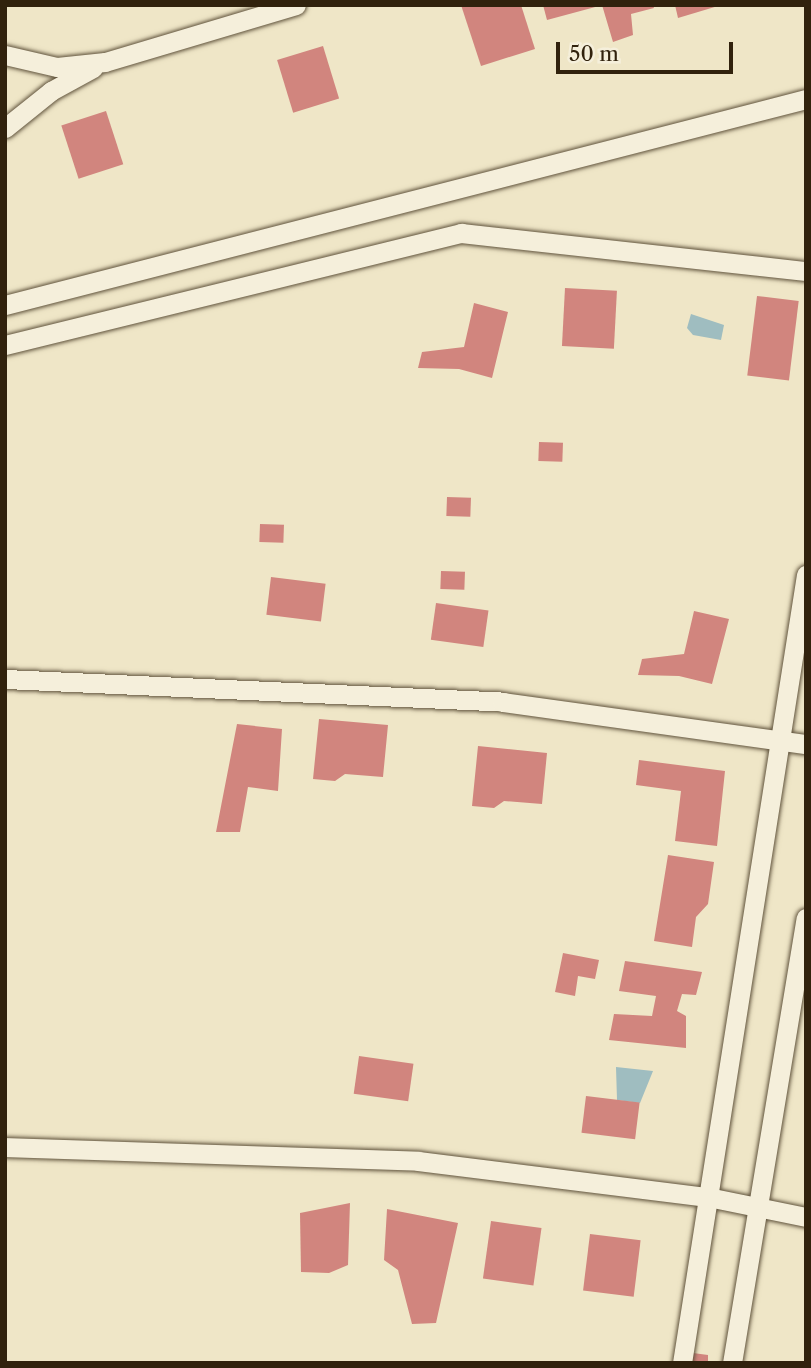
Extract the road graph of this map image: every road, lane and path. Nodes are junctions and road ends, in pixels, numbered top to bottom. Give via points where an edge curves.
1 (296, 5) edge
2 (5, 55) edge
3 (105, 62) junction
4 (806, 99) edge
5 (5, 128) edge
6 (806, 271) edge
7 (5, 305) edge
8 (5, 345) edge
9 (806, 575) edge
10 (5, 679) edge
11 (776, 738) junction
12 (806, 744) edge
13 (806, 918) edge
14 (5, 1147) edge
15 (708, 1197) junction
16 (759, 1207) junction
17 (806, 1217) edge
18 (682, 1363) edge
19 (732, 1363) edge

1 - 3 street
2 - 3 street via 57,67
3 - 5 street via 51,91
4 - 7 street
6 - 8 street via 461,233
9 - 11 street
10 - 11 street via 502,702
11 - 12 street
11 - 15 street
13 - 16 street
14 - 15 street via 404,1160
15 - 16 street
15 - 18 street
16 - 17 street
16 - 19 street

